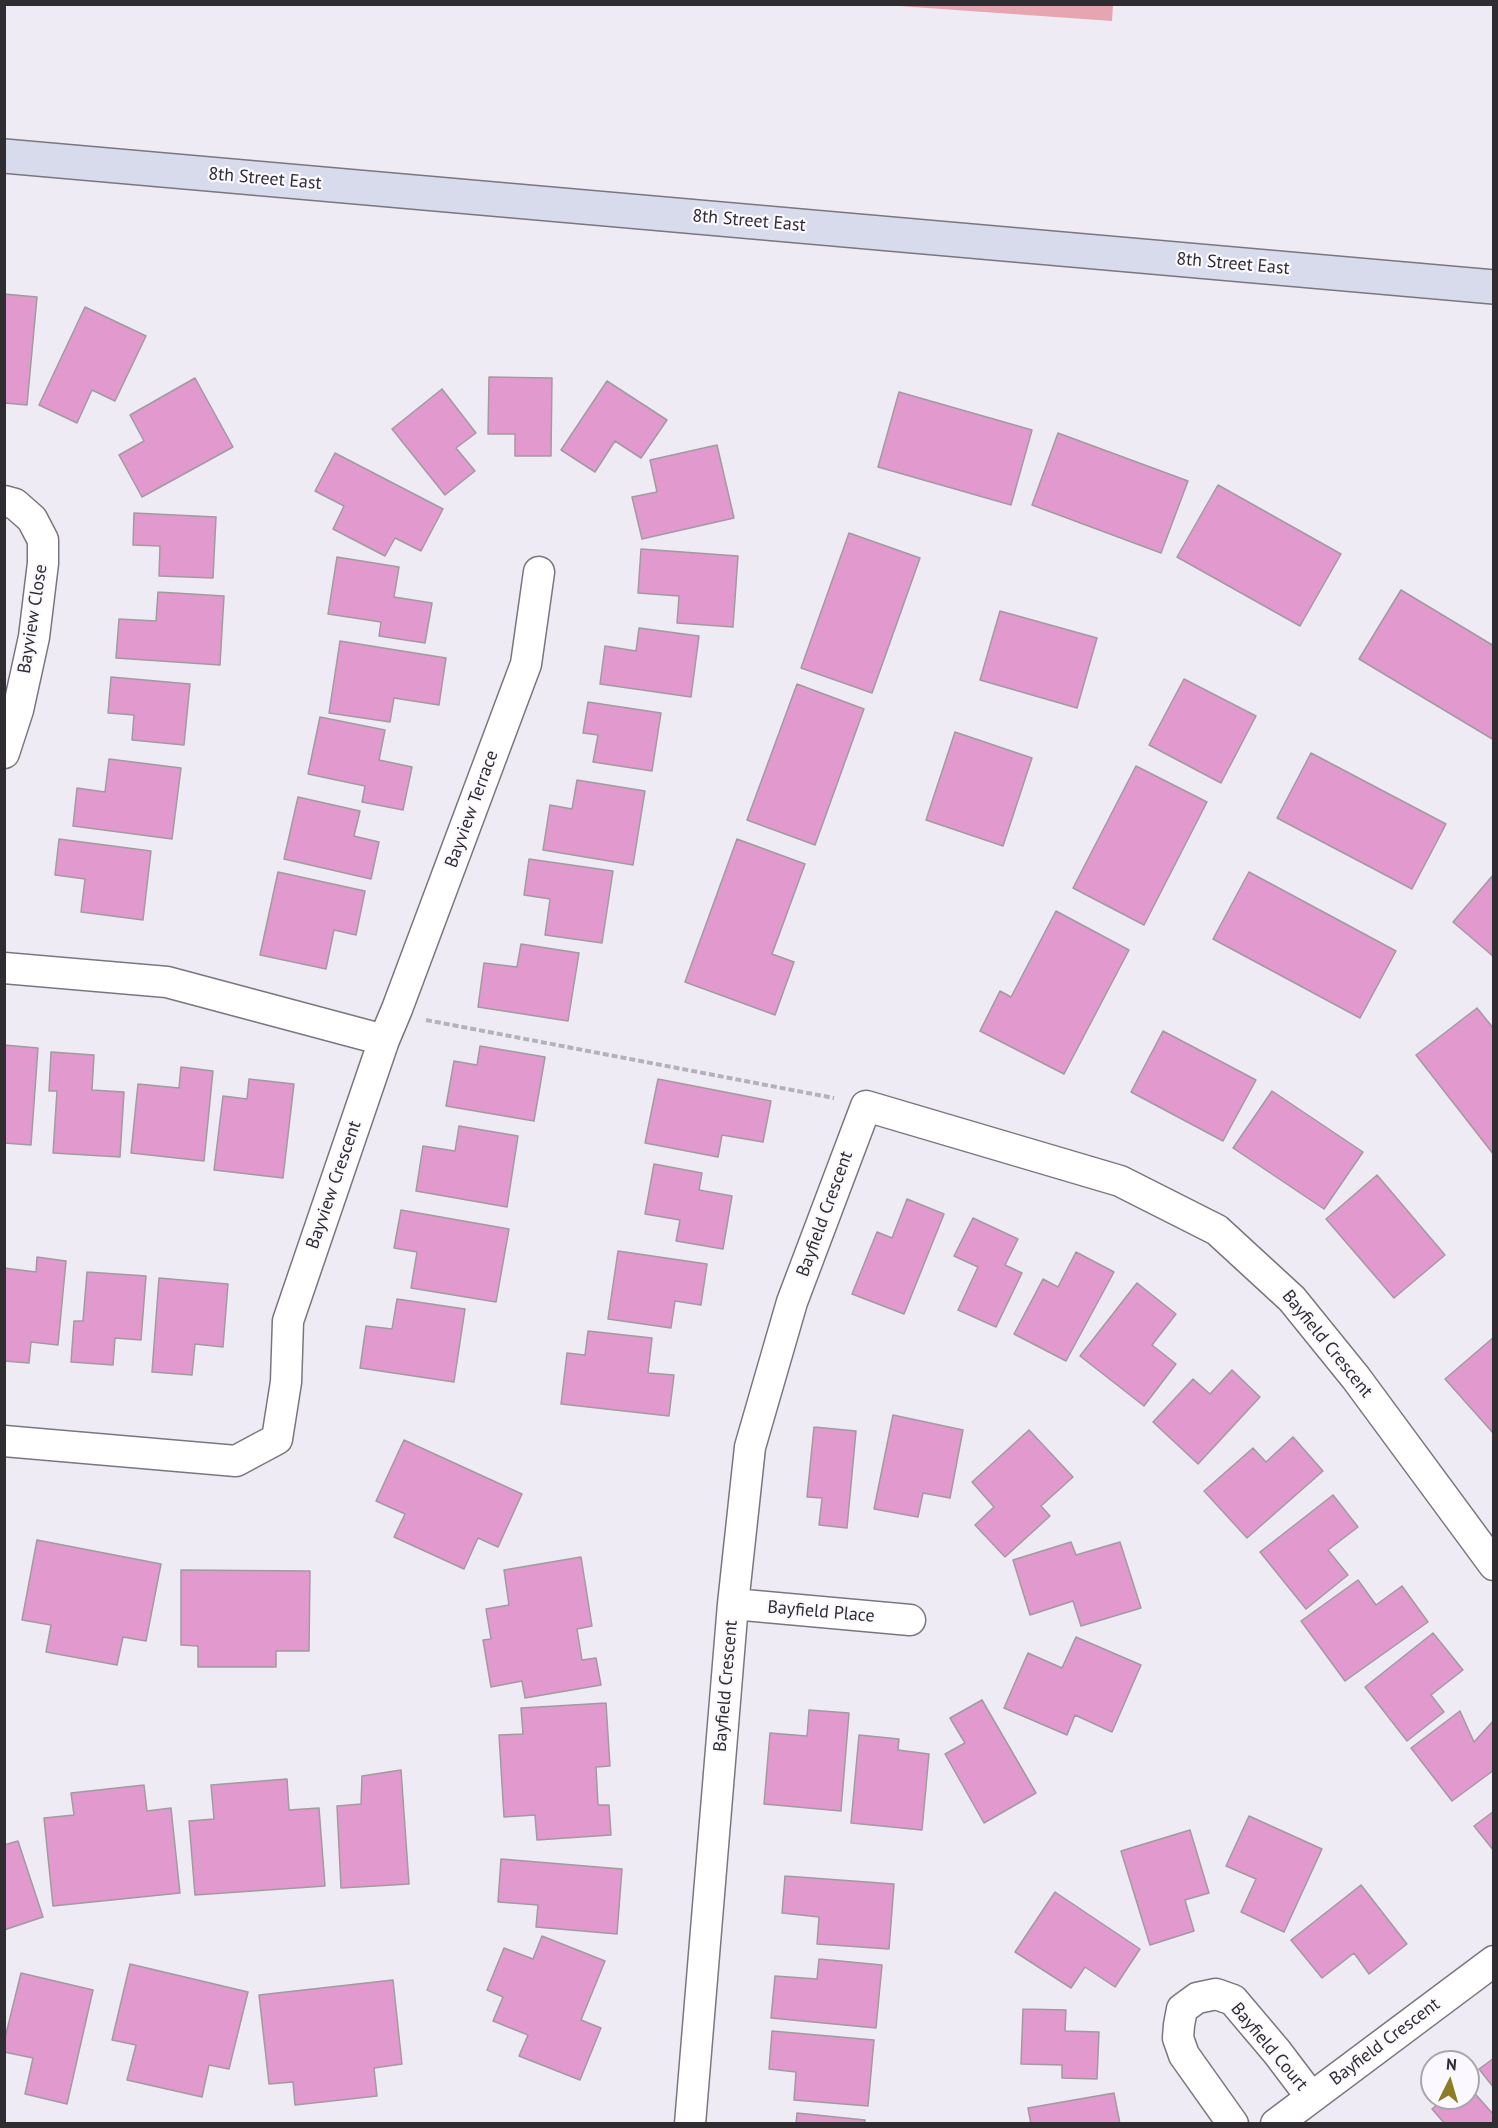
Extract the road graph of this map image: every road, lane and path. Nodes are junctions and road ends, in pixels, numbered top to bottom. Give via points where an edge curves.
1 (4, 156) edge
2 (1494, 287) edge
3 (4, 501) edge
4 (539, 572) dead end
5 (4, 753) edge
6 (4, 968) edge
7 (398, 1009) junction
8 (384, 1040) junction
9 (832, 1098) dead end
10 (4, 1441) edge
11 (1494, 1565) edge
12 (732, 1604) junction
13 (910, 1620) dead end
14 (1494, 1961) edge
15 (1311, 2097) junction
16 (690, 2124) edge
17 (1233, 2124) edge
18 (1276, 2124) edge

1 - 2 main road, 8th Street East
3 - 5 street, Bayview Close via 15,504 32,519 43,540 43,563 34,637
4 - 7 street, Bayview Terrace via 526,664
6 - 8 street via 167,982
7 - 8 street, Bayview Terrace
7 - 9 path via 426,1020
8 - 10 street, Bayview Crescent via 288,1321 286,1382 277,1438 236,1461
11 - 12 street, Bayfield Crescent via 1356,1378 1292,1299 1217,1230 1120,1181 866,1106 792,1302 750,1447
12 - 13 street, Bayfield Place
12 - 16 street, Bayfield Crescent
14 - 15 street, Bayfield Crescent
15 - 17 street, Bayfield Court via 1233,2000 1216,1994 1197,1998 1182,2009 1178,2038 1184,2055
15 - 18 street, Bayfield Crescent

